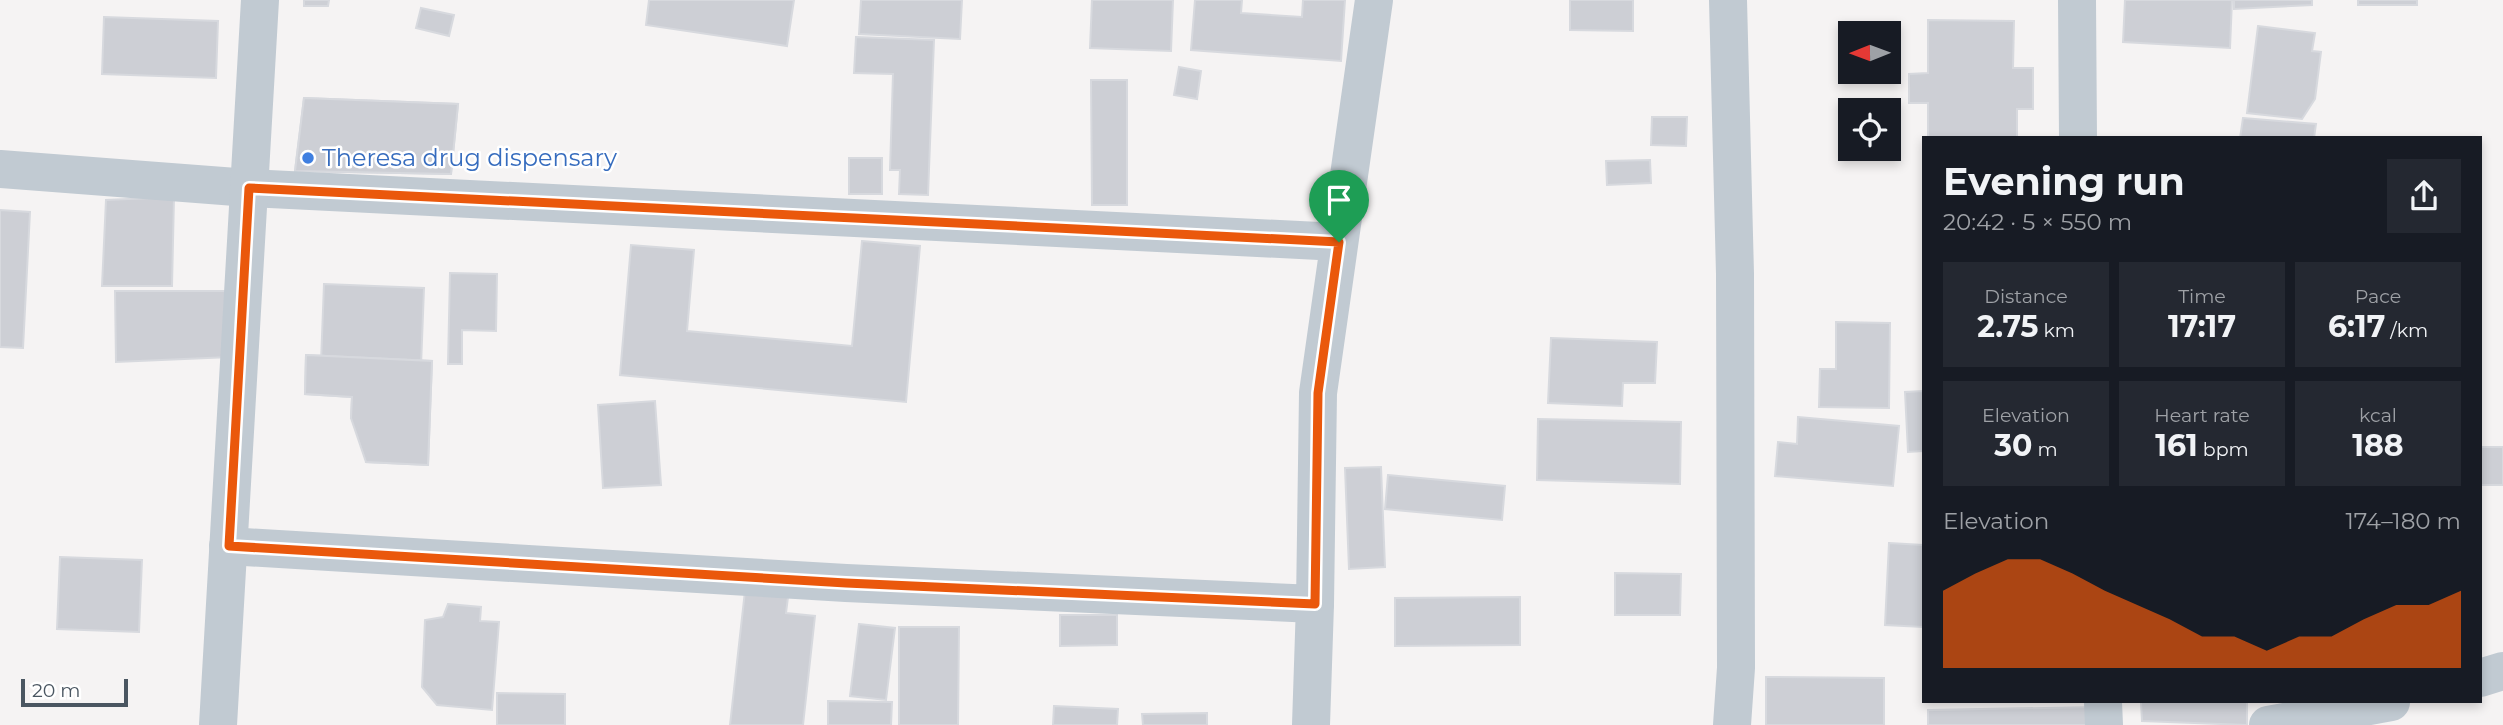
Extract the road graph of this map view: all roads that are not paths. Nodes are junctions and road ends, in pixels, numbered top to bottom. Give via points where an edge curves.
1 (260, 0) edge
2 (1374, 0) edge
3 (1728, 0) edge
4 (2077, 0) edge
5 (2078, 136) edge
6 (0, 169) edge
7 (249, 188) junction
8 (1339, 242) junction
9 (229, 546) junction
10 (1315, 604) junction
11 (2503, 671) edge
12 (2482, 677) edge
13 (2103, 703) edge
14 (2386, 703) edge
15 (218, 725) edge
16 (1311, 725) edge
17 (1732, 725) edge
18 (2104, 725) edge
19 (2267, 725) edge

1 - 7 street
2 - 8 street
3 - 17 street via 1735,274 1736,668
4 - 5 street
6 - 7 street
7 - 8 street
7 - 9 street
8 - 10 street via 1318,393
9 - 10 street via 846,583
9 - 15 street
10 - 16 street
11 - 12 street
13 - 18 street
14 - 19 street

